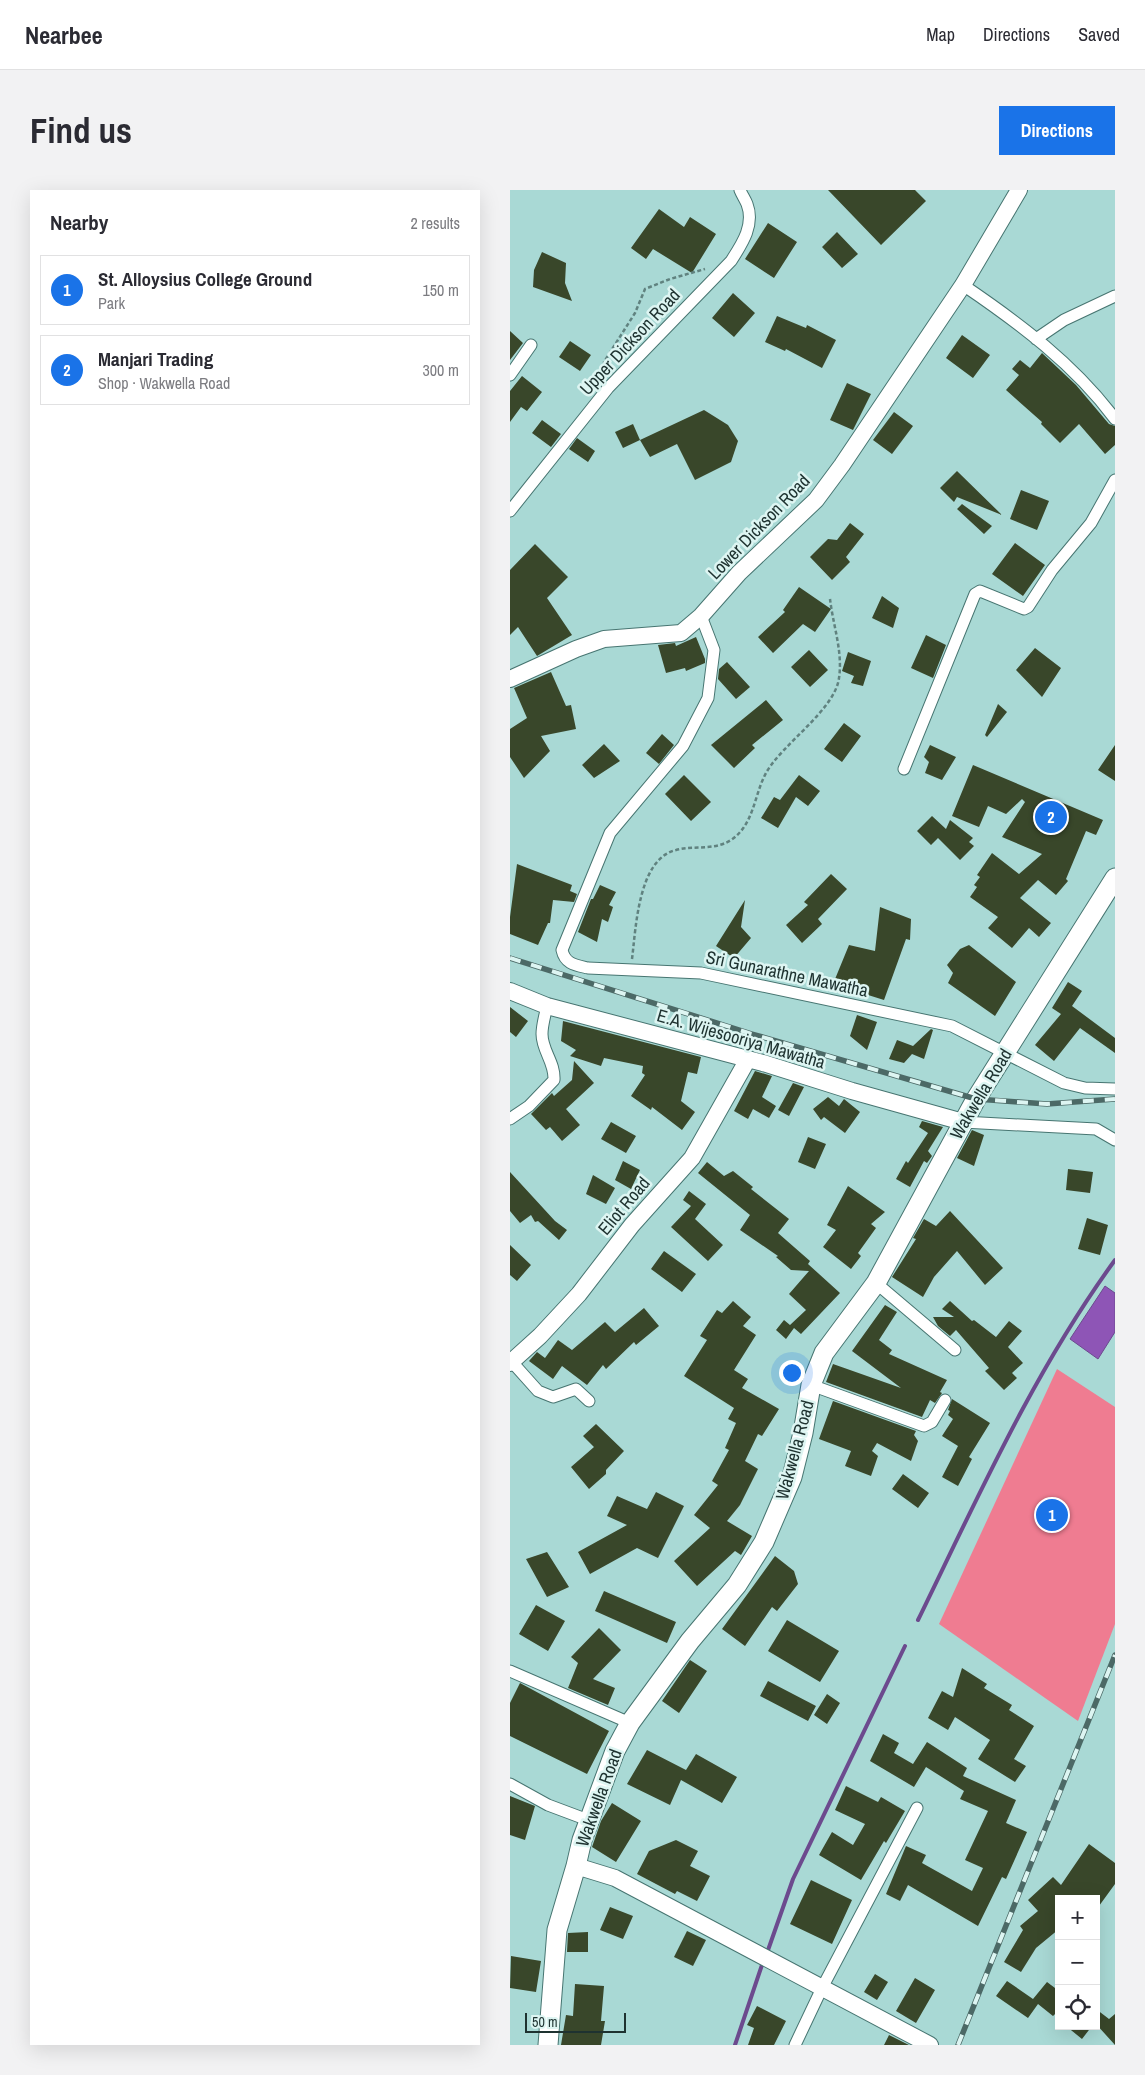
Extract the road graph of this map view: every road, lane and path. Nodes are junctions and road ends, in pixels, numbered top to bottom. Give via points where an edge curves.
1 (740, 190) edge
2 (1019, 190) edge
3 (731, 260) junction
4 (963, 285) junction
5 (1115, 296) edge
6 (1036, 339) junction
7 (531, 345) dead end
8 (510, 375) edge
9 (608, 388) junction
10 (1115, 419) edge
11 (1115, 480) edge
12 (510, 511) edge
13 (830, 599) dead end
14 (701, 616) junction
15 (510, 679) edge
16 (904, 769) dead end
17 (1115, 878) edge
18 (631, 968) junction
19 (510, 991) edge
20 (547, 1006) junction
21 (1006, 1052) junction
22 (748, 1059) junction
23 (1115, 1089) edge
24 (510, 1119) edge
25 (963, 1122) junction
26 (1115, 1140) edge
27 (876, 1283) junction
28 (954, 1350) dead end
29 (511, 1362) edge
30 (811, 1384) junction
31 (945, 1400) dead end
32 (589, 1401) dead end
33 (510, 1671) edge
34 (630, 1723) junction
35 (510, 1784) edge
36 (916, 1808) dead end
37 (588, 1820) junction
38 (576, 1866) junction
39 (822, 1988) junction
40 (548, 2045) edge
41 (795, 2045) edge
42 (930, 2045) edge

1 - 3 street, Upper Dickson Road via 748,205 750,222 744,241
2 - 4 street, Lower Dickson Road
3 - 9 street, Upper Dickson Road
3 - 9 path via 645,289 635,313 604,362
4 - 6 street via 1024,327
4 - 14 street, Lower Dickson Road via 865,434 816,500 739,573
5 - 6 street via 1064,320
6 - 10 street via 1072,370
7 - 8 street
9 - 12 street, Upper Dickson Road
11 - 16 street via 1091,523 1052,570 1028,607 1024,609 980,591 975,594
13 - 18 path via 840,659 839,680 827,704 766,773 748,819 731,840 712,847 676,850 662,855 650,870 639,906
14 - 15 street, Lower Dickson Road via 681,633 604,640
14 - 18 street, Sri Gunarathne Mawatha via 714,650 708,698 684,746 610,833 562,950 570,964 588,968
17 - 21 main road, Wakwella Road
18 - 21 street, Sri Gunarathne Mawatha via 701,973 952,1026
19 - 20 street, E.A. Wijesooriya Mawatha
20 - 22 street, E.A. Wijesooriya Mawatha
20 - 24 street via 542,1034 554,1068 554,1080 529,1106
21 - 23 street, Sri Gunarathne Mawatha via 1064,1083 1085,1088
21 - 25 main road, Wakwella Road
22 - 25 street, E.A. Wijesooriya Mawatha
22 - 29 street, Eliot Road via 692,1158 632,1225 579,1294
25 - 26 street via 1096,1129
25 - 27 main road, Wakwella Road
27 - 28 street
27 - 30 main road, Wakwella Road via 824,1353
29 - 32 street via 538,1390 553,1397 576,1389
30 - 31 street via 924,1426 932,1422
30 - 34 main road, Wakwella Road via 792,1477 764,1542 736,1585
33 - 34 street
34 - 37 main road, Wakwella Road via 615,1751
35 - 37 street via 548,1805
36 - 39 street
37 - 38 main road, Wakwella Road
38 - 39 street via 615,1878
38 - 40 main road, Wakwella Road via 557,1930
39 - 41 street
39 - 42 street

